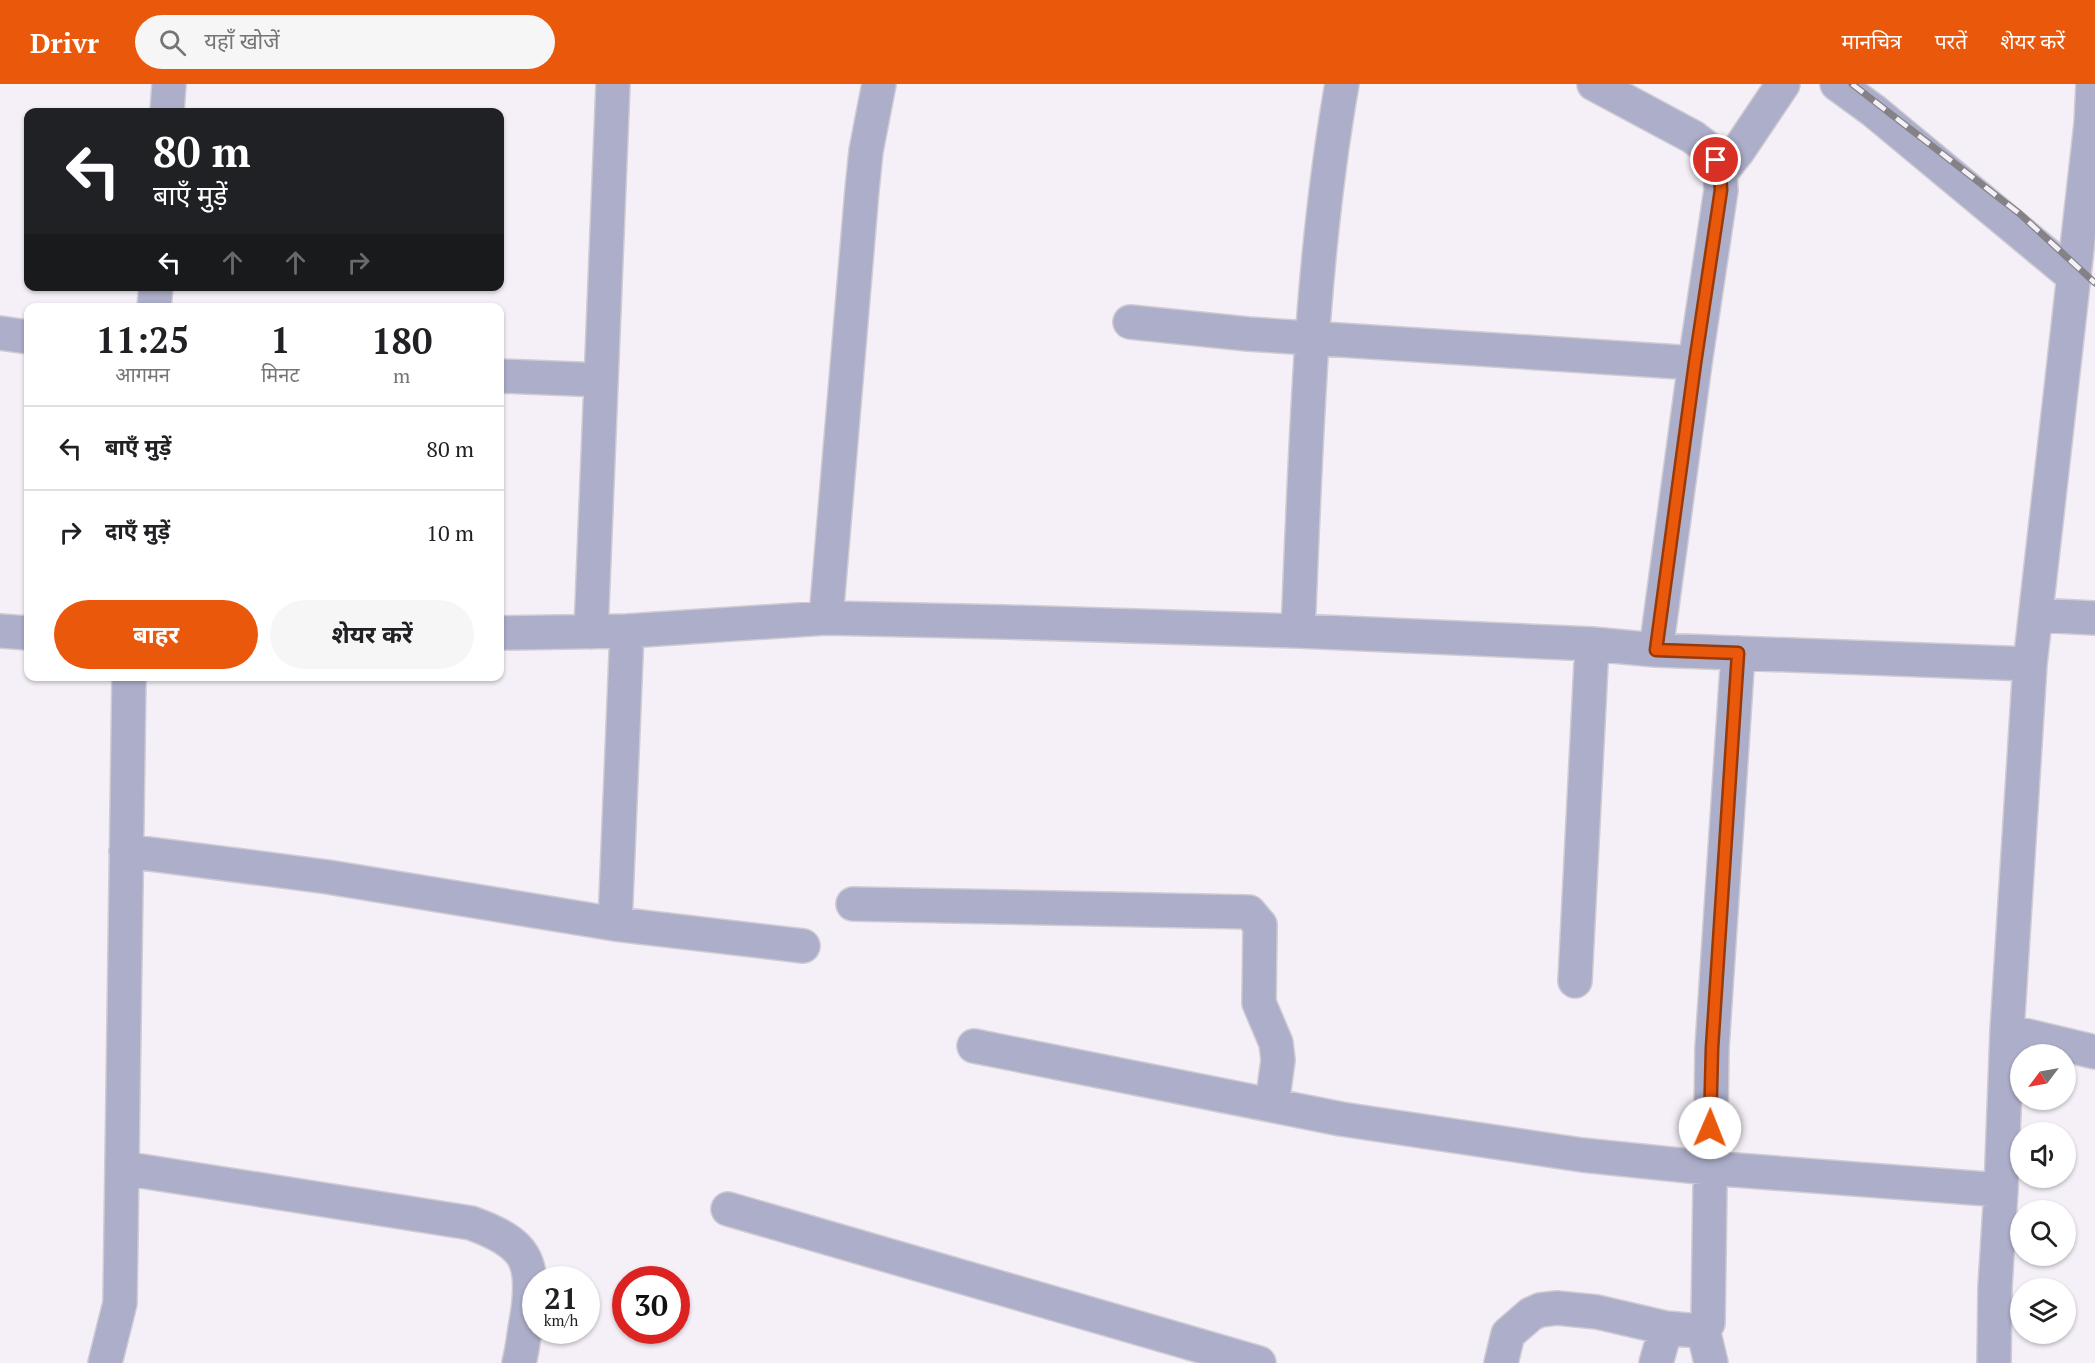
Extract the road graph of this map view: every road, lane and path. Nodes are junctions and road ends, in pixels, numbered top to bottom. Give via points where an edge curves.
1 (169, 84) edge
2 (613, 84) edge
3 (879, 84) edge
4 (1342, 84) edge
5 (1594, 84) edge
6 (1783, 84) edge
7 (1837, 84) edge
8 (2093, 84) edge
9 (167, 108) edge
10 (1720, 173) junction
11 (2074, 277) junction
12 (1130, 322) dead end
13 (0, 333) edge
14 (24, 336) edge
15 (1312, 337) junction
16 (1695, 363) junction
17 (504, 376) edge
18 (601, 380) junction
19 (2037, 615) junction
20 (826, 618) junction
21 (2095, 618) edge
22 (0, 631) edge
23 (627, 631) junction
24 (1298, 631) junction
25 (591, 632) junction
26 (24, 633) edge
27 (504, 633) edge
28 (1592, 644) junction
29 (1656, 650) junction
30 (1738, 653) junction
31 (2030, 664) junction
32 (129, 681) edge
33 (126, 851) junction
34 (853, 903) dead end
35 (615, 924) junction
36 (803, 946) dead end
37 (1575, 981) dead end
38 (2007, 1031) junction
39 (974, 1046) dead end
40 (2095, 1052) edge
41 (1272, 1105) junction
42 (122, 1168) junction
43 (1709, 1168) junction
44 (2001, 1190) junction
45 (728, 1209) dead end
46 (1666, 1328) junction
47 (1703, 1329) junction
48 (105, 1363) edge
49 (519, 1363) edge
50 (1259, 1363) edge
51 (1501, 1363) edge
52 (1656, 1363) edge
53 (1711, 1363) edge
54 (1994, 1363) edge

1 - 9 street
2 - 18 street
3 - 20 street via 862,190
4 - 15 street via 1322,224
5 - 10 street via 1693,136 1711,151
6 - 10 street
7 - 11 street
8 - 11 street
10 - 16 street via 1721,190
11 - 19 street
12 - 15 street
13 - 14 street
15 - 16 street
15 - 24 street
16 - 29 street
17 - 18 street
18 - 25 street
19 - 21 street
19 - 31 street
20 - 23 street
20 - 24 street
22 - 26 street
23 - 25 street
23 - 35 street
24 - 28 street
25 - 27 street
28 - 29 street
28 - 37 street
29 - 30 street
30 - 31 street
30 - 43 street via 1712,1048
31 - 38 street
32 - 33 street
33 - 35 street via 328,877
33 - 42 street
34 - 41 street via 1249,912 1260,925 1259,1002 1276,1043 1278,1060
35 - 36 street
38 - 40 street
38 - 44 street
39 - 41 street
41 - 43 street via 1582,1155
42 - 48 street via 120,1303
42 - 49 street via 471,1223 499,1233 518,1249 529,1267 531,1290
43 - 44 street
43 - 47 street via 1708,1323
44 - 54 street
45 - 50 street
46 - 47 street
46 - 51 street via 1597,1312 1540,1310 1508,1334
46 - 52 street
47 - 53 street

